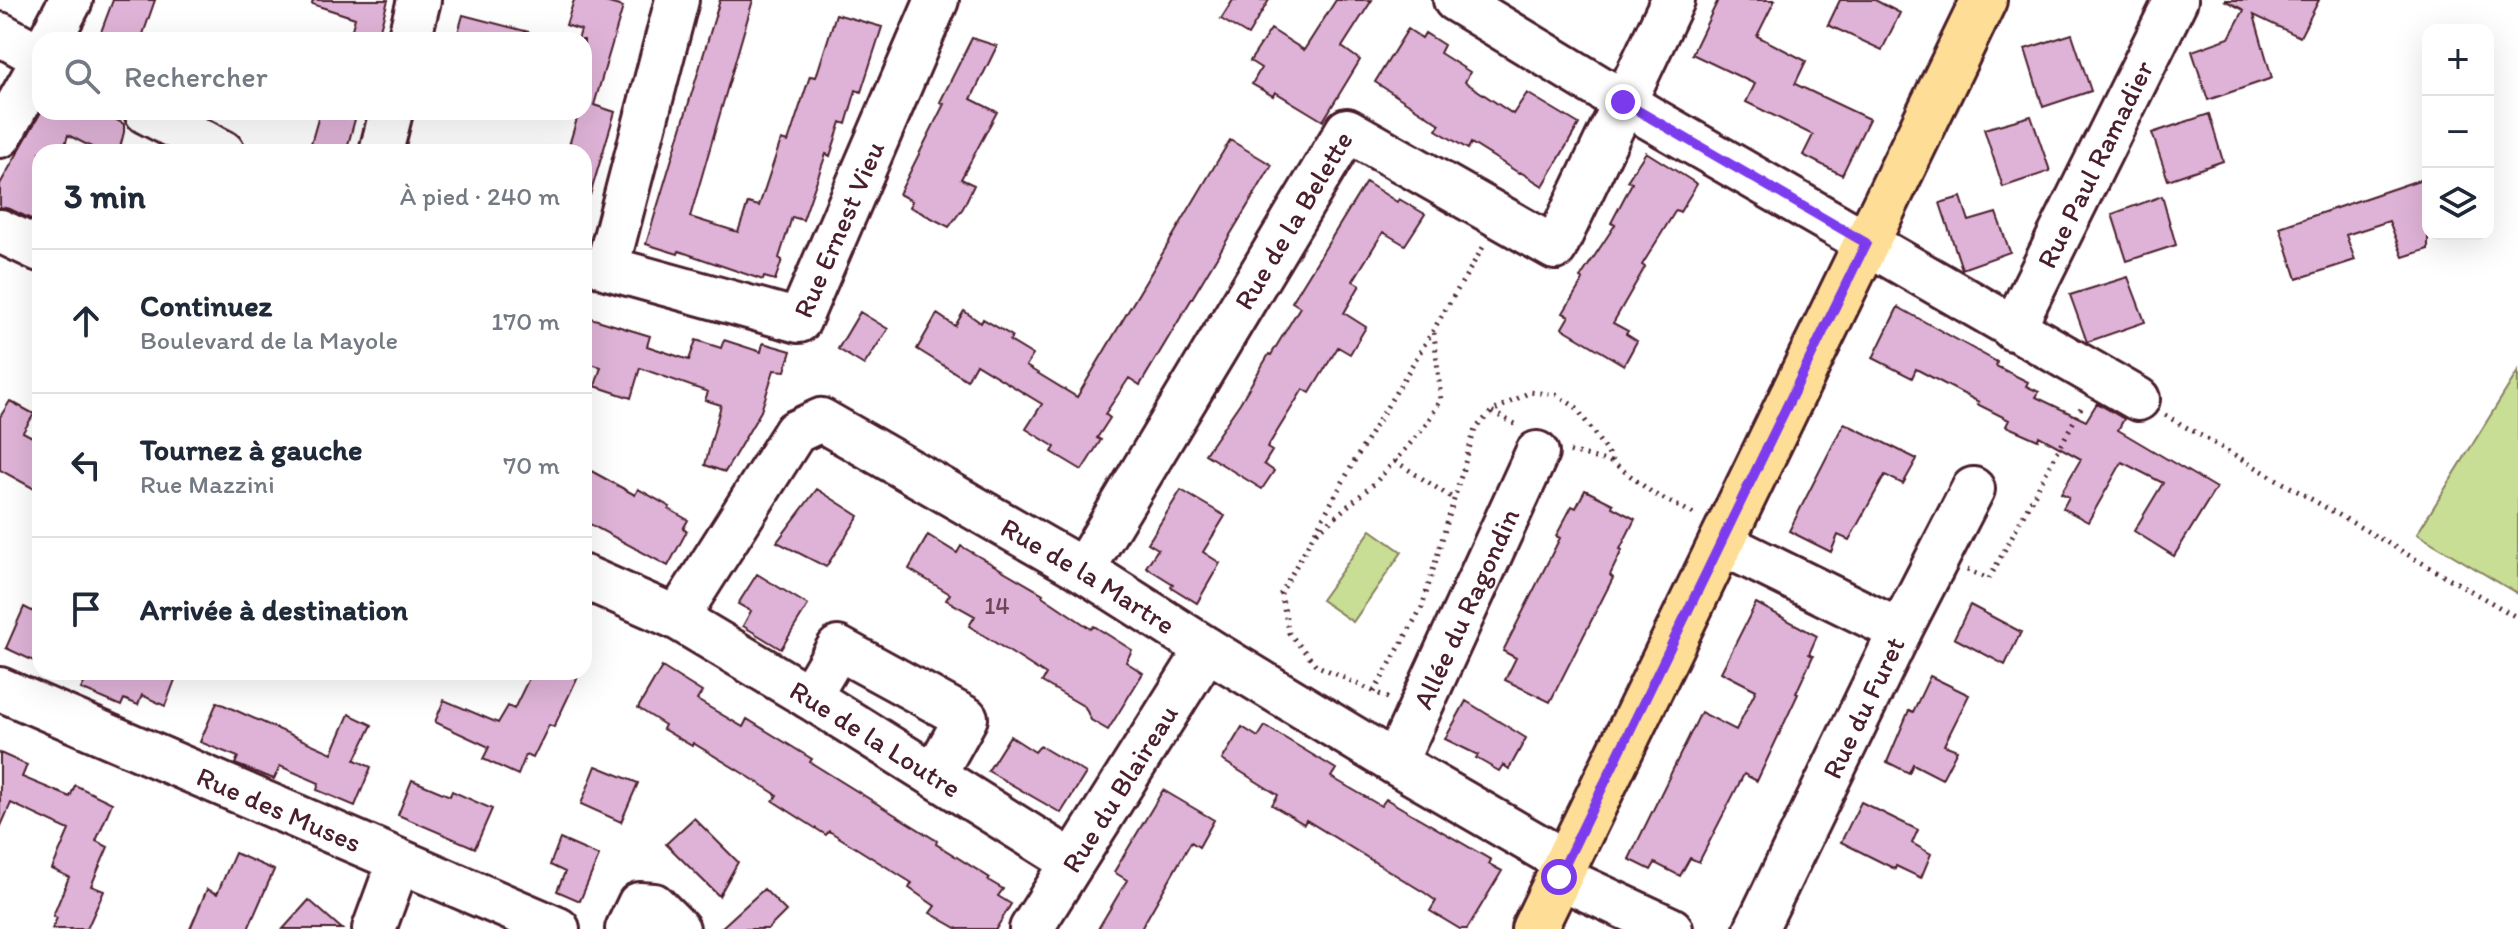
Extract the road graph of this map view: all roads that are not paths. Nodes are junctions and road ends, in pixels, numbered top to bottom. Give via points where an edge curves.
1 (71, 0) edge
2 (419, 0) edge
3 (677, 0) edge
4 (937, 0) edge
5 (1455, 0) edge
6 (1673, 0) edge
7 (1984, 0) edge
8 (2176, 0) edge
9 (54, 32) edge
10 (411, 32) edge
11 (0, 34) edge
12 (32, 52) edge
13 (32, 79) edge
14 (1623, 102) junction
15 (161, 120) edge
16 (389, 120) edge
17 (0, 136) edge
18 (208, 144) edge
19 (383, 144) edge
20 (0, 231) edge
21 (1866, 243) junction
22 (32, 246) edge
23 (2013, 329) junction
24 (2138, 399) road end
25 (1537, 453) dead end
26 (1973, 489) dead end
27 (1721, 543) junction
28 (1083, 570) junction
29 (592, 581) edge
30 (677, 618) junction
31 (1900, 631) junction
32 (1207, 649) junction
33 (0, 689) edge
34 (809, 697) junction
35 (1395, 763) junction
36 (934, 775) junction
37 (399, 861) junction
38 (1071, 861) junction
39 (1563, 869) junction
40 (374, 929) edge
41 (558, 929) edge
42 (627, 929) edge
43 (678, 929) edge
44 (1031, 929) edge
45 (1534, 929) edge
46 (1671, 929) edge
47 (1756, 929) edge

1 - 9 street
2 - 10 street
3 - 4 street, Rue Ernest Vieu via 607,268 799,321
5 - 14 street
6 - 14 street
7 - 21 main road
8 - 23 street, Rue Paul Ramadier
11 - 12 street
13 - 17 street
14 - 21 street
14 - 28 street, Rue de la Belette via 1555,248 1347,130
15 - 18 street
16 - 19 street
20 - 22 street
21 - 23 street
21 - 27 main road
23 - 24 street
25 - 35 street, Allée du Ragondin
26 - 31 street, Rue du Furet
27 - 31 street
27 - 39 main road
28 - 30 street, Rue de la Martre via 821,420 795,432
28 - 32 street, Rue de la Martre
29 - 30 street, Rue de la Loutre
30 - 34 street, Rue de la Loutre
31 - 47 street, Rue du Furet
32 - 35 street, Rue de la Martre
32 - 38 street, Rue du Blaireau
33 - 37 street, Rue des Muses
34 - 36 street, Rue de la Loutre
34 - 36 street via 838,648 966,718
35 - 39 street, Rue de la Martre
36 - 38 street, Rue de la Loutre
37 - 40 street
37 - 41 street, Rue des Muses
38 - 44 street, Rue du Blaireau
39 - 45 main road
39 - 46 street, Rue de la Martre
42 - 43 street via 639,904 654,905

